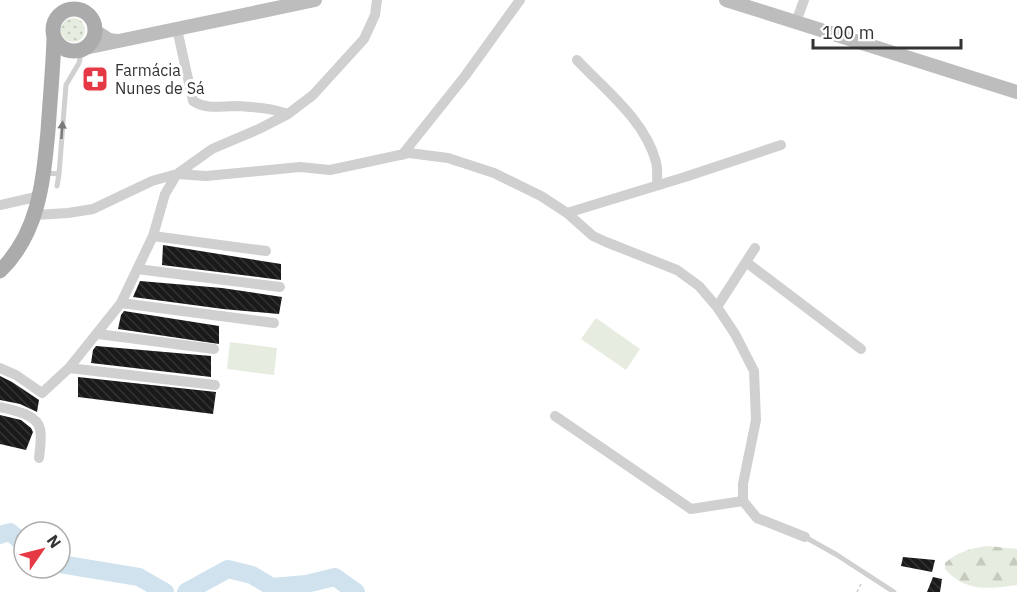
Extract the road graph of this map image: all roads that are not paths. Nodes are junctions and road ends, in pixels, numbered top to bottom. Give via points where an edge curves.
1 (58, 0) edge
2 (315, 0) edge
3 (377, 0) edge
4 (520, 0) edge
5 (726, 0) edge
6 (804, 0) edge
7 (71, 5) edge
8 (54, 22) junction
9 (796, 22) junction
10 (177, 29) junction
11 (94, 31) junction
12 (54, 38) junction
13 (120, 41) junction
14 (83, 49) junction
15 (576, 60) dead end
16 (52, 78) junction
17 (1017, 92) edge
18 (288, 114) junction
19 (781, 145) dead end
20 (402, 155) junction
21 (51, 173) junction
22 (177, 174) junction
23 (657, 185) junction
24 (57, 186) dead end
25 (40, 196) junction
26 (0, 205) edge
27 (567, 213) junction
28 (34, 215) junction
29 (153, 236) junction
30 (755, 248) dead end
31 (266, 251) dead end
32 (746, 262) junction
33 (137, 269) junction
34 (0, 271) edge
35 (279, 286) dead end
36 (121, 303) junction
37 (717, 307) junction
38 (274, 323) dead end
39 (98, 334) junction
40 (214, 349) dead end
41 (861, 349) dead end
42 (0, 368) edge
43 (69, 368) junction
44 (215, 385) dead end
45 (0, 407) edge
46 (555, 416) dead end
47 (39, 458) dead end
48 (743, 501) junction
49 (805, 537) joint
50 (894, 592) edge

1 - 8 main road
2 - 10 main road
3 - 18 street via 364,39 313,95
4 - 20 street
5 - 9 main road
6 - 9 street
7 - 8 main road
7 - 11 main road via 90,18
8 - 12 main road
9 - 17 main road
10 - 13 main road
10 - 18 street via 193,101 204,107 271,108
11 - 13 main road via 109,40
11 - 14 main road
12 - 14 main road via 64,50
12 - 16 main road
13 - 14 main road
14 - 16 main road
21 -> 14 lane via 66,85
15 - 23 street via 648,140 656,163
16 - 21 main road
18 - 22 street via 212,149
19 - 23 street
20 - 22 street via 330,170 300,167 206,176
20 - 27 street via 448,158 494,173
21 - 24 lane
21 - 25 main road
22 - 28 street via 152,181 93,209
22 - 29 street via 165,194
23 - 27 street
25 - 26 street
25 - 28 main road
27 - 37 street via 593,236 677,270 699,286
28 - 34 main road via 18,250
29 - 31 street
29 - 33 street
30 - 32 street
32 - 37 street
32 - 41 street
33 - 35 street
33 - 36 street
36 - 38 street
36 - 39 street
37 - 48 street via 754,371 756,420
39 - 40 street
39 - 43 street
42 - 43 street via 42,393
43 - 44 street
45 - 47 street via 27,415 37,423
46 - 48 street via 691,509
48 - 49 street via 757,518
49 - 50 lane

